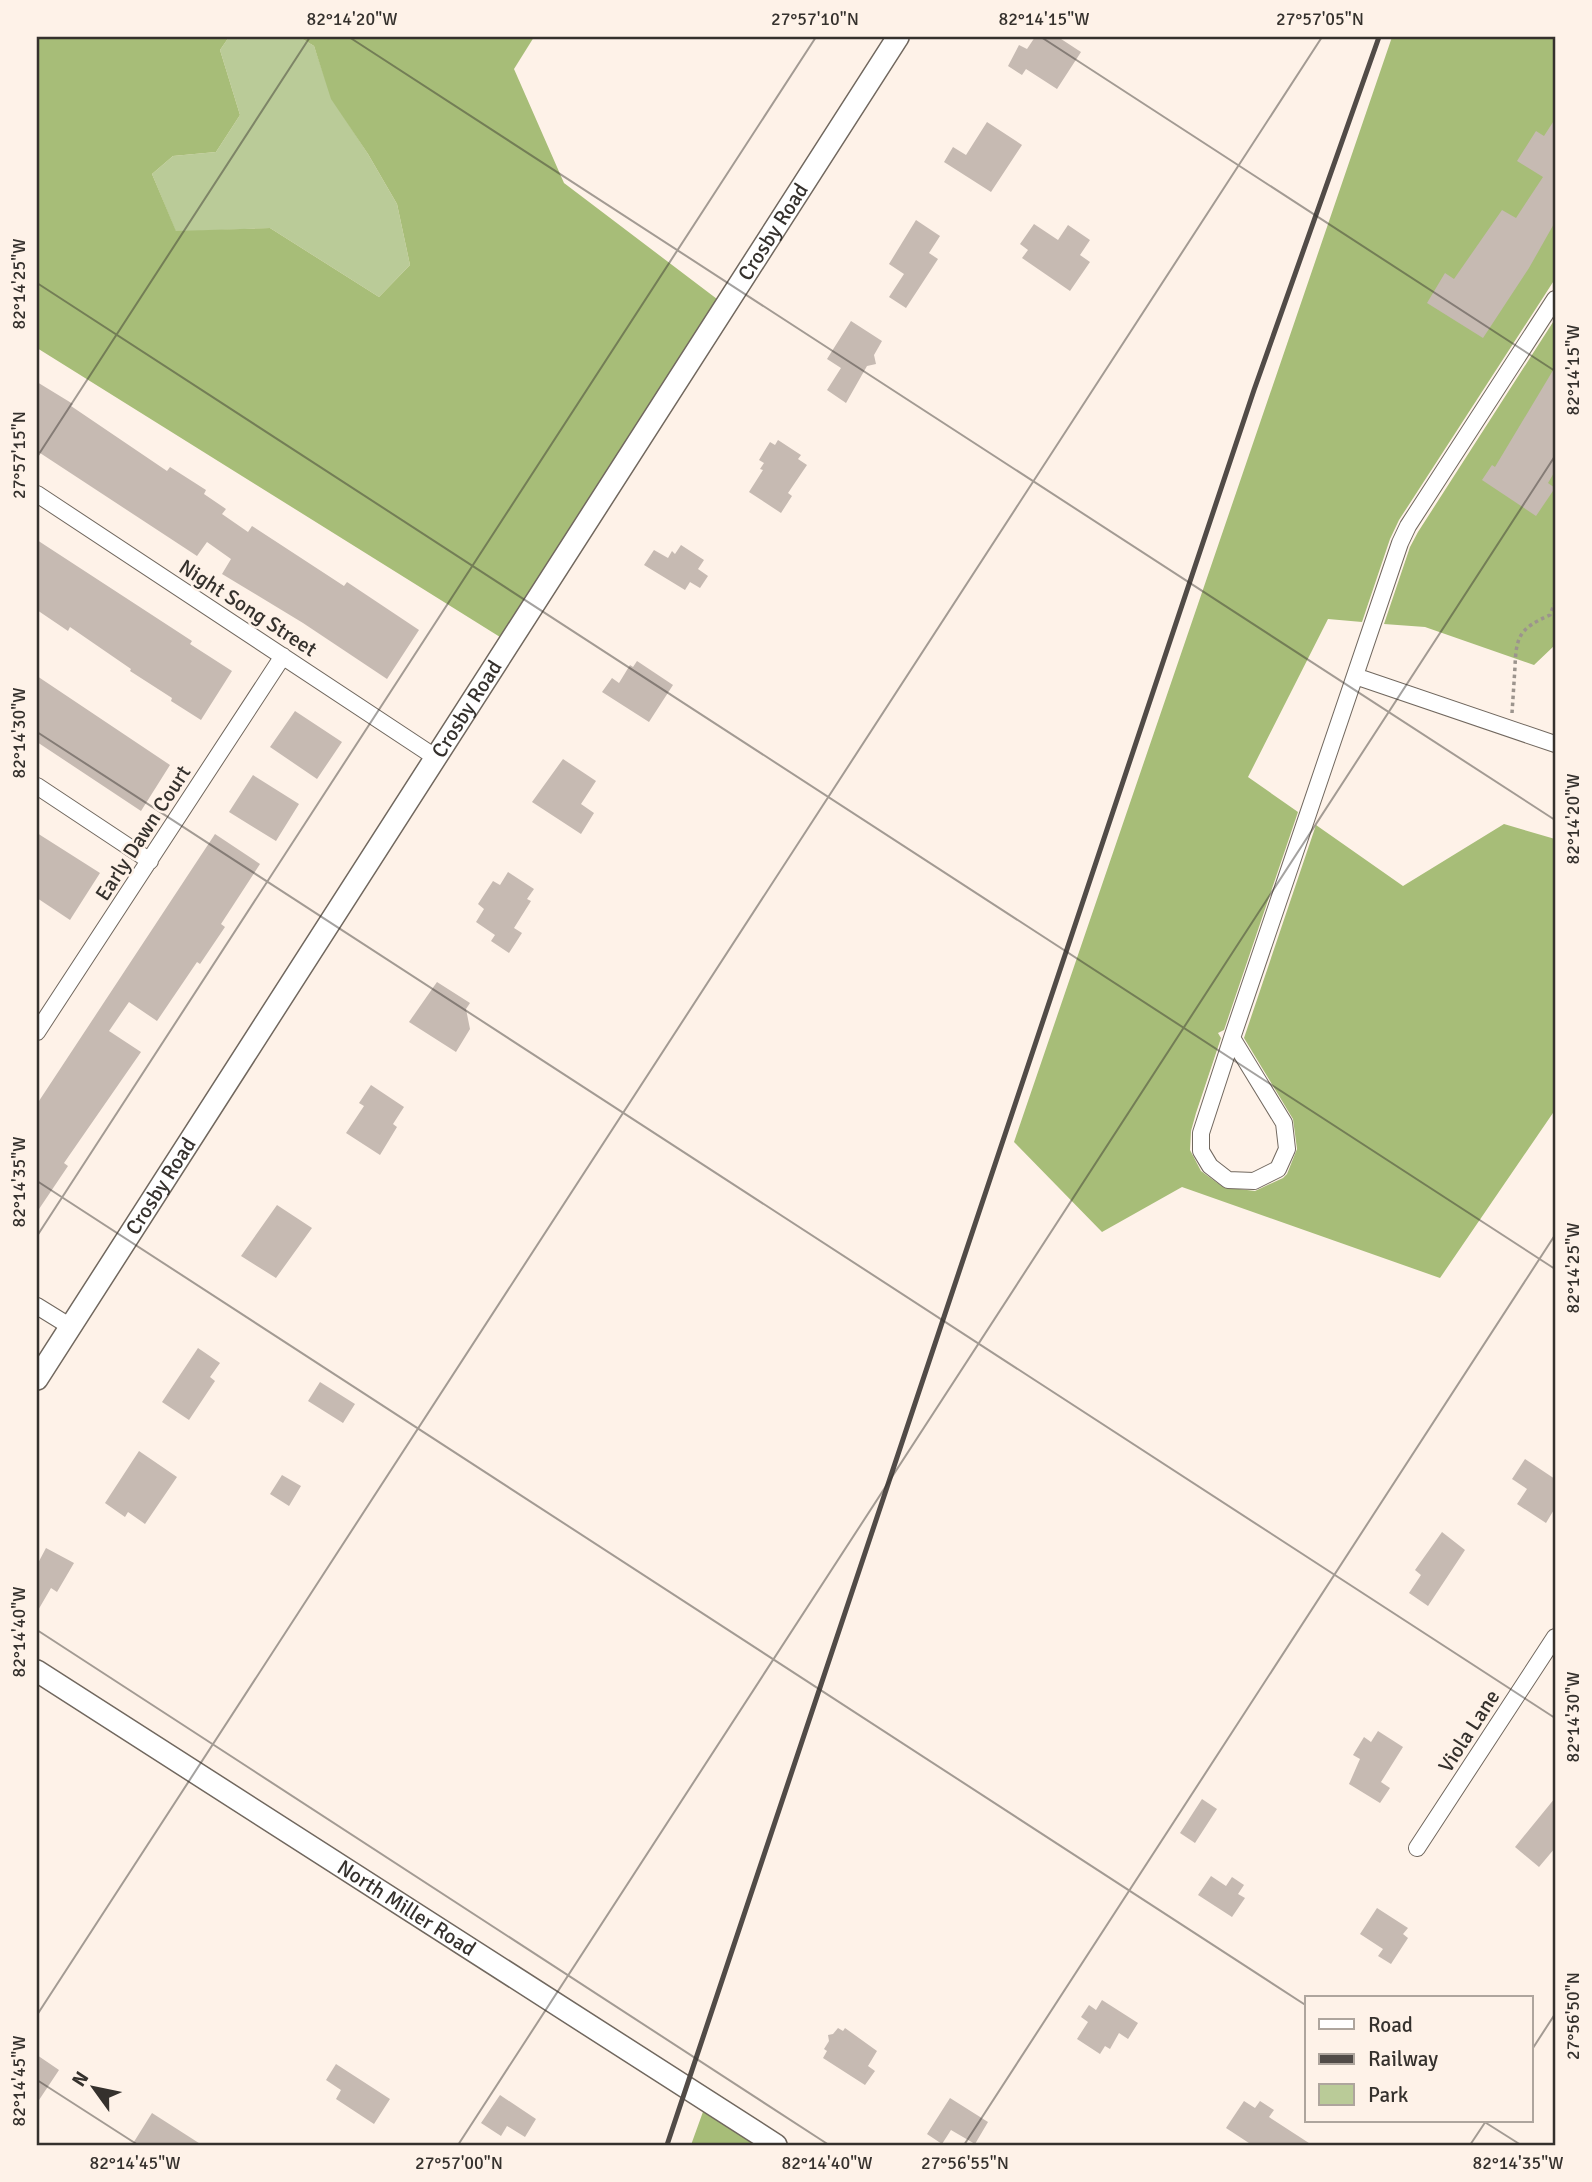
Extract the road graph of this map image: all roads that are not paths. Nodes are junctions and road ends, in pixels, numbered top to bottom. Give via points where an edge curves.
1 (898, 37) edge
2 (1555, 299) edge
3 (37, 494) edge
4 (283, 656) junction
5 (1355, 676) junction
6 (1555, 744) edge
7 (436, 757) junction
8 (37, 786) edge
9 (150, 861) junction
10 (37, 1032) edge
11 (1232, 1038) junction
12 (38, 1303) edge
13 (71, 1327) junction
14 (37, 1380) edge
15 (1555, 1637) edge
16 (37, 1671) edge
17 (1417, 1847) dead end
18 (776, 2145) edge

1 - 7 street, Crosby Road
2 - 5 street via 1408,526
3 - 4 street, Night Song Street
4 - 7 street, Night Song Street
4 - 9 street, Early Dawn Court
5 - 6 street
5 - 11 street
7 - 13 street, Crosby Road
8 - 9 street
9 - 10 street, Early Dawn Court
11 - 11 street via 1201,1133 1201,1151 1210,1166 1228,1180 1254,1181 1278,1169 1287,1149 1284,1123
12 - 13 street
13 - 14 street, Crosby Road
15 - 17 street, Viola Lane
16 - 18 street, North Miller Road

